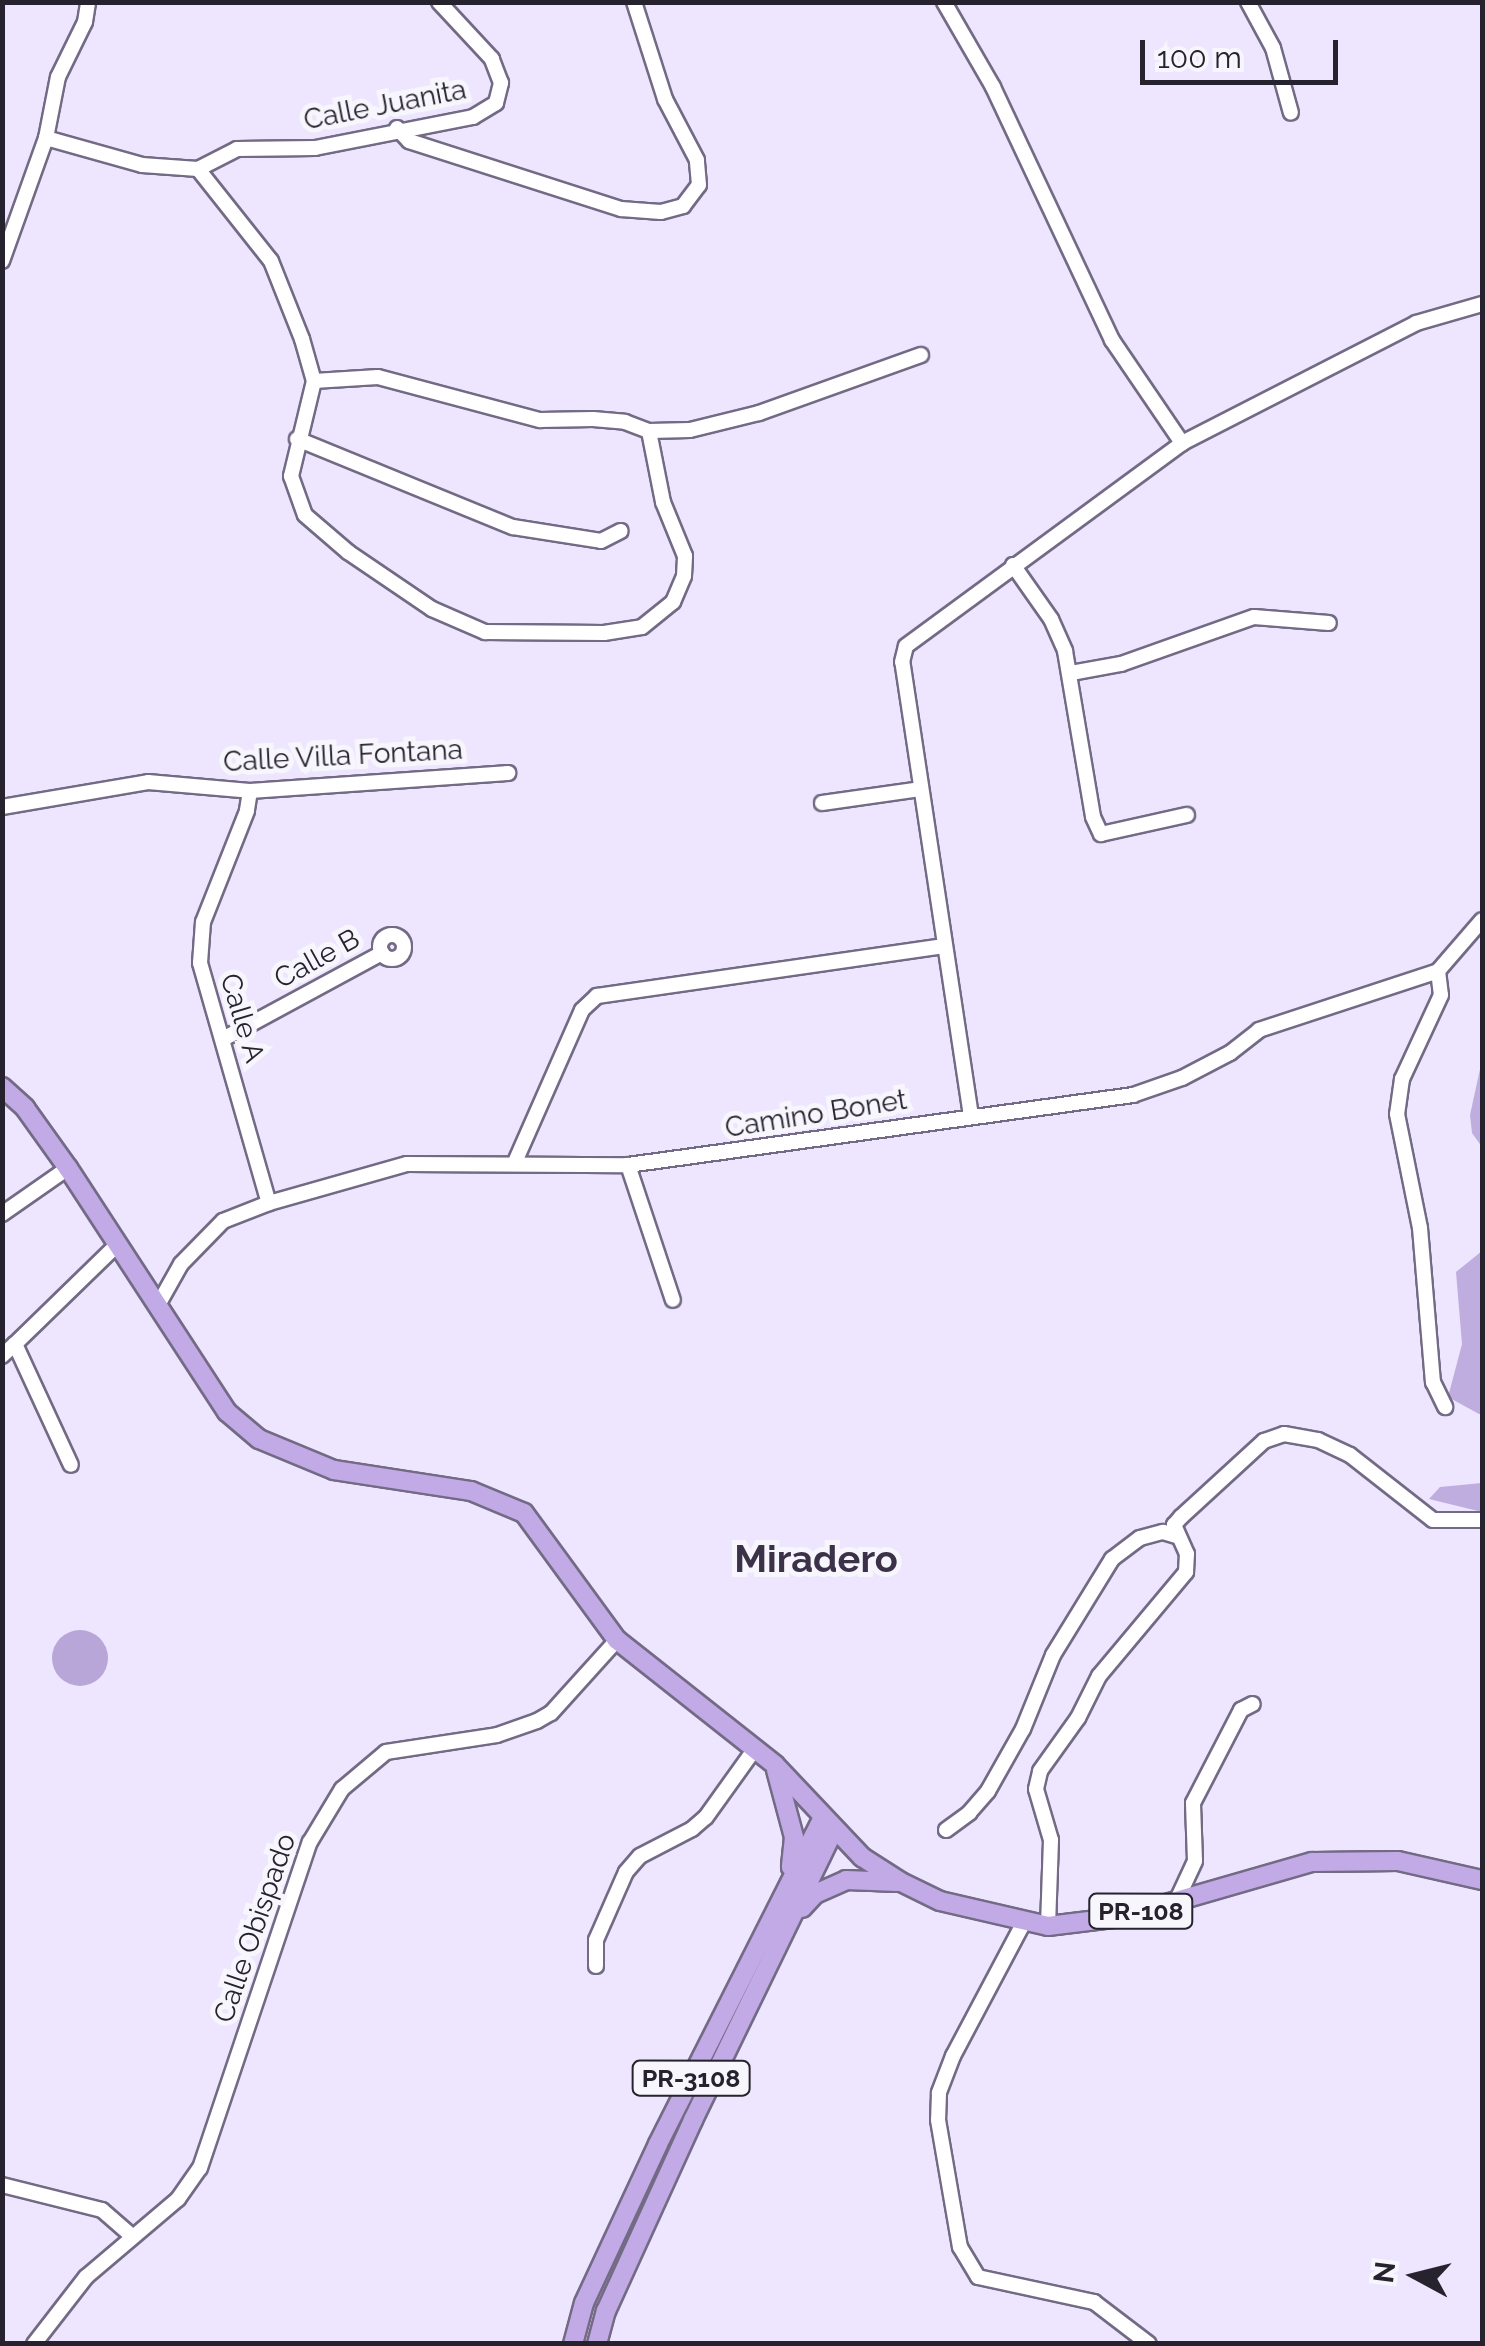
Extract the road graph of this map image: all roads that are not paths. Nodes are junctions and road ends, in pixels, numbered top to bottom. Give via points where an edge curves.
1 (88, 2) edge
2 (439, 2) edge
3 (634, 2) edge
4 (944, 2) edge
5 (1248, 2) edge
6 (1291, 113) dead end
7 (398, 128) junction
8 (46, 138) junction
9 (198, 169) junction
10 (2, 262) edge
11 (1482, 304) edge
12 (921, 355) dead end
13 (314, 382) junction
14 (649, 431) junction
15 (297, 439) junction
16 (1182, 443) junction
17 (622, 531) dead end
18 (1013, 565) junction
19 (1329, 623) dead end
20 (1072, 673) junction
21 (508, 773) dead end
22 (920, 789) junction
23 (250, 791) junction
24 (822, 804) dead end
25 (2, 807) edge
26 (1187, 815) dead end
27 (1482, 920) edge
28 (942, 946) junction
29 (382, 952) dead end
30 (1438, 971) junction
31 (224, 1039) junction
32 (2, 1087) edge
33 (970, 1116) junction
34 (515, 1162) junction
35 (628, 1165) junction
36 (68, 1168) junction
37 (269, 1203) junction
38 (2, 1214) edge
39 (118, 1244) junction
40 (674, 1300) dead end
41 (158, 1306) junction
42 (15, 1344) junction
43 (2, 1356) edge
44 (1446, 1407) dead end
45 (71, 1466) dead end
46 (1482, 1520) edge
47 (1176, 1536) junction
48 (617, 1640) junction
49 (1253, 1704) dead end
50 (754, 1750) junction
51 (775, 1765) junction
52 (828, 1824) junction
53 (946, 1830) dead end
54 (1482, 1880) edge
55 (901, 1882) junction
56 (786, 1889) junction
57 (1176, 1902) junction
58 (792, 1920) junction
59 (1024, 1922) junction
60 (1048, 1926) junction
61 (596, 1966) dead end
62 (2, 2185) edge
63 (132, 2236) junction
64 (34, 2344) edge
65 (573, 2344) edge
66 (597, 2344) edge
67 (1150, 2344) edge

1 - 8 street via 58,77
2 - 7 street, Calle Juanita via 492,59 501,94 474,117
3 - 7 street via 664,99 697,160 699,184 683,206 621,210 409,141
4 - 16 street via 1006,114 1112,340
5 - 6 street via 1273,48
7 - 9 street, Calle Juanita via 314,148 238,149
8 - 9 street, Calle Juanita via 142,165
8 - 10 street
9 - 13 street via 271,260
11 - 16 street via 1416,323
12 - 14 street via 710,427
13 - 14 street via 378,377 540,420 625,422
13 - 15 street
14 - 15 street via 662,502 685,556 674,602 642,627 555,635 510,635 461,624 348,552 316,526 296,498 291,476
15 - 17 street via 513,528 601,542
16 - 18 street
18 - 20 street via 1051,619
18 - 22 street via 902,652
19 - 20 street via 1254,618 1121,664
20 - 26 street via 1101,834
21 - 23 street, Calle Villa Fontana
22 - 24 street
22 - 28 street
23 - 25 street, Calle Villa Fontana via 148,782
23 - 31 street, Calle A via 200,937 200,963
27 - 30 street
28 - 33 street
28 - 34 street via 597,996 582,1010
29 - 31 street, Calle B
30 - 33 street, Camino Bonet via 1259,1030 1182,1078 1133,1095
30 - 44 street via 1441,995 1402,1079 1397,1114 1420,1228 1430,1364
31 - 37 street, Calle A
32 - 36 main road, PR-108
33 - 35 street, Camino Bonet
34 - 35 street, Camino Bonet
34 - 37 street, Camino Bonet via 407,1164
35 - 40 street
36 - 38 street
36 - 39 main road, PR-108
37 - 41 street, Camino Bonet via 223,1221 204,1237
39 - 41 main road, PR-108
39 - 42 street
41 - 48 main road, PR-108 via 210,1392 258,1439 334,1470 471,1492 524,1514
42 - 43 street
42 - 45 street
46 - 47 street via 1433,1520 1350,1455 1284,1434 1264,1441 1181,1517
47 - 53 street via 1140,1538 1112,1559 1053,1655 1024,1728 988,1791
47 - 60 street via 1188,1554 1186,1572 1099,1676 1040,1770 1036,1788 1051,1840
48 - 50 main road, PR-108
48 - 63 street, Calle Obispado via 537,1721 497,1735 386,1752 342,1789 310,1842 200,2168 178,2199
49 - 57 street via 1241,1710 1193,1803 1195,1861
50 - 51 main road, PR-108
50 - 61 street via 706,1817 640,1856 626,1872 596,1940
51 - 52 main road, PR-108
51 - 56 main road via 794,1836
52 - 55 main road, PR-108
52 - 56 main road, PR-3108
52 - 58 main road, PR-3108
54 - 57 main road, PR-108 via 1398,1861 1312,1862
55 - 58 main road via 846,1880 828,1886
55 - 59 main road, PR-108 via 940,1901
56 - 65 main road, PR-3108 via 658,2144 584,2303
57 - 60 main road, PR-108
58 - 66 main road, PR-3108 via 693,2120
59 - 60 main road, PR-108
59 - 67 street via 939,2093 960,2247 978,2277 1094,2302
62 - 63 street via 102,2210
63 - 64 street, Calle Obispado via 86,2277

